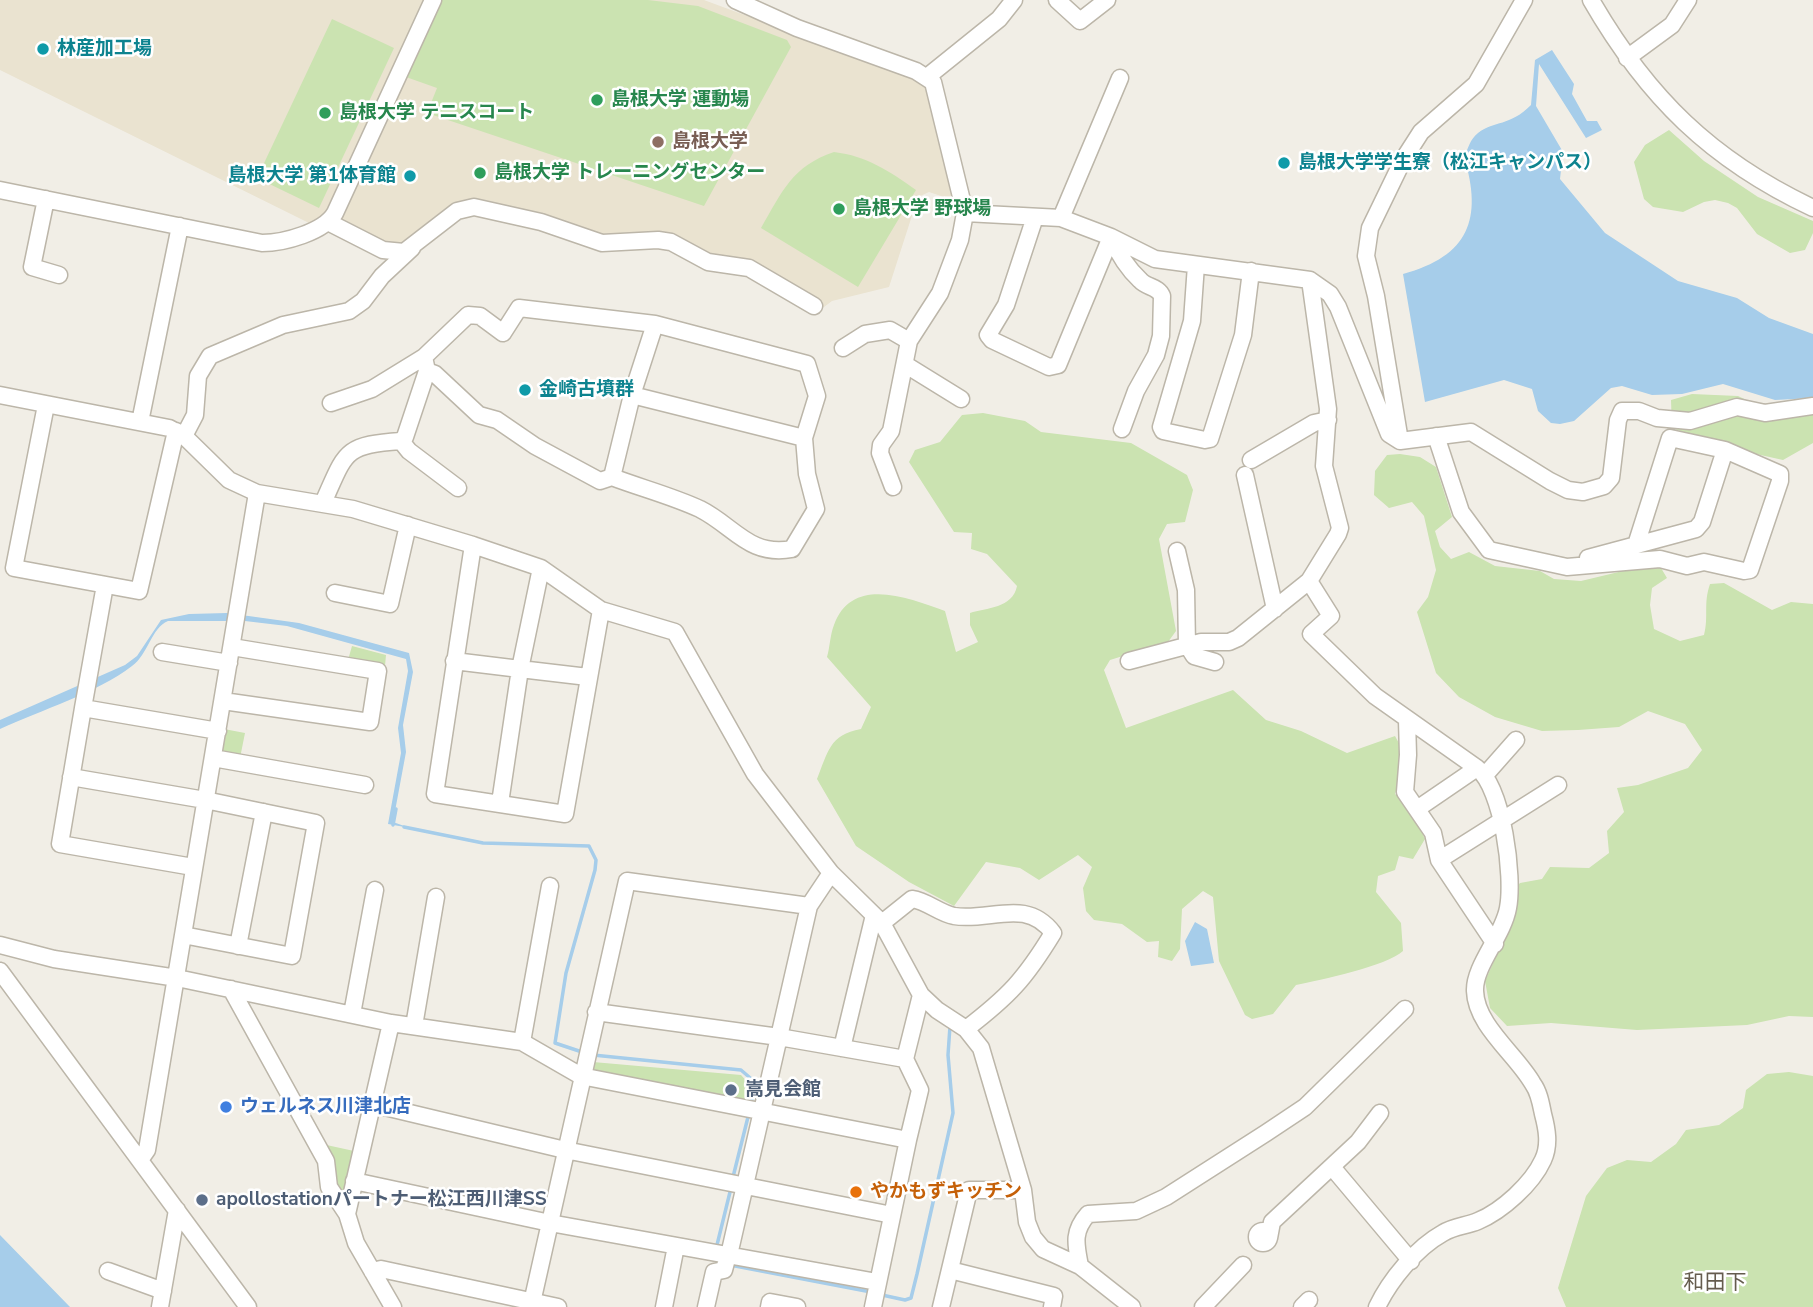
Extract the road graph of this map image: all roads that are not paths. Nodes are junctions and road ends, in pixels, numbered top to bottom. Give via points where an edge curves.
1 (433, 0) edge
2 (734, 0) edge
3 (1014, 0) edge
4 (1057, 0) edge
5 (1107, 0) edge
6 (1524, 0) edge
7 (1591, 0) edge
8 (1688, 0) edge
9 (1627, 58) junction
10 (927, 77) junction
11 (1120, 78) dead end
12 (0, 190) edge
13 (46, 199) junction
14 (1813, 208) edge
15 (965, 214) junction
16 (1035, 217) junction
17 (1061, 218) junction
18 (330, 223) junction
19 (180, 226) junction
20 (1111, 237) junction
21 (412, 248) junction
22 (1196, 265) junction
23 (1251, 271) junction
24 (59, 275) dead end
25 (1310, 280) junction
26 (814, 306) dead end
27 (655, 324) junction
28 (909, 341) junction
29 (844, 348) dead end
30 (425, 364) junction
31 (905, 365) junction
32 (0, 395) edge
33 (632, 395) junction
34 (961, 399) dead end
35 (331, 403) dead end
36 (46, 405) junction
37 (1813, 406) edge
38 (1328, 420) junction
39 (140, 422) junction
40 (1122, 429) dead end
41 (180, 433) junction
42 (1436, 436) junction
43 (804, 438) junction
44 (401, 441) junction
45 (1400, 441) junction
46 (1725, 450) junction
47 (612, 477) junction
48 (893, 487) dead end
49 (458, 488) dead end
50 (257, 493) junction
51 (323, 503) junction
52 (408, 525) junction
53 (473, 545) junction
54 (1636, 545) junction
55 (1177, 551) dead end
56 (1567, 567) junction
57 (541, 568) junction
58 (1309, 581) junction
59 (105, 585) junction
60 (335, 593) dead end
61 (1275, 609) junction
62 (601, 610) junction
63 (1187, 645) junction
64 (232, 647) junction
65 (162, 652) dead end
66 (454, 661) junction
67 (1129, 661) dead end
68 (1215, 662) dead end
69 (229, 663) junction
70 (520, 669) junction
71 (588, 677) junction
72 (223, 701) junction
73 (83, 708) junction
74 (1406, 720) junction
75 (218, 731) junction
76 (1516, 740) dead end
77 (213, 758) junction
78 (1481, 771) junction
79 (71, 778) junction
80 (365, 785) dead end
81 (1558, 785) dead end
82 (205, 800) junction
83 (499, 803) junction
84 (1417, 809) junction
85 (264, 812) junction
86 (1503, 820) junction
87 (1439, 860) junction
88 (193, 867) junction
89 (831, 873) junction
90 (550, 886) dead end
91 (375, 890) dead end
92 (436, 897) dead end
93 (809, 906) junction
94 (878, 919) junction
95 (183, 935) junction
96 (1496, 944) junction
97 (0, 945) edge
98 (238, 946) junction
99 (0, 971) edge
100 (177, 978) junction
101 (231, 989) junction
102 (921, 995) junction
103 (1405, 1009) dead end
104 (596, 1012) junction
105 (352, 1014) junction
106 (391, 1023) junction
107 (414, 1026) junction
108 (966, 1029) junction
109 (779, 1037) junction
110 (522, 1042) junction
111 (842, 1048) junction
112 (905, 1059) junction
113 (585, 1061) junction
114 (372, 1104) junction
115 (754, 1110) junction
116 (1380, 1113) dead end
117 (908, 1140) junction
118 (565, 1150) junction
119 (140, 1160) junction
120 (1332, 1167) junction
121 (354, 1181) junction
122 (737, 1185) junction
123 (1023, 1190) junction
124 (177, 1210) junction
125 (347, 1214) junction
126 (892, 1215) junction
127 (550, 1223) junction
128 (1269, 1238) dead end
129 (676, 1246) junction
130 (724, 1257) junction
131 (1411, 1261) junction
132 (1243, 1265) dead end
133 (1080, 1266) junction
134 (950, 1270) junction
135 (108, 1271) dead end
136 (372, 1271) junction
137 (877, 1282) junction
138 (161, 1299) edge
139 (531, 1305) edge
140 (248, 1307) edge
141 (393, 1307) edge
142 (558, 1307) edge
143 (664, 1307) edge
144 (706, 1307) edge
145 (769, 1307) edge
146 (797, 1307) edge
147 (873, 1307) edge
148 (941, 1307) edge
149 (1052, 1307) edge
150 (1132, 1307) edge
151 (1203, 1307) edge
152 (1377, 1307) edge

1 - 18 street
2 - 10 street via 797,29
3 - 10 street via 999,19
4 - 5 street via 1080,21
6 - 45 street via 1476,84 1421,132 1370,228 1366,257
7 - 9 street
8 - 9 street via 1672,25
9 - 14 street via 1652,91 1711,147 1763,183
10 - 15 street via 937,89
11 - 17 street
12 - 13 street
13 - 19 street
13 - 24 street via 32,267
15 - 16 street
15 - 28 street via 940,293
16 - 17 street
16 - 20 street via 1006,305 988,335 1049,367 1058,365
17 - 20 street
18 - 19 street via 273,243
18 - 21 street via 383,250
19 - 39 street
20 - 22 street via 1146,256
20 - 40 street via 1139,279 1160,290 1162,296 1156,355
21 - 26 street via 457,211 474,207 541,222 601,243 671,242 708,262 749,268
21 - 41 street via 349,311 283,325 210,356 198,376 197,406
22 - 23 street
22 - 23 street via 1192,321 1161,426 1163,431 1205,440 1210,439 1243,335
23 - 25 street
25 - 38 street
25 - 45 street via 1334,300 1389,434
27 - 30 street via 519,308 503,333 480,316 468,315
27 - 33 street
27 - 43 street via 807,364 817,396
28 - 29 street via 890,330 866,334
28 - 31 street
30 - 35 street
30 - 44 street via 410,426
30 - 47 street via 479,415 497,420 600,481
31 - 34 street
31 - 48 street via 891,431 880,453
32 - 36 street
33 - 43 street
33 - 47 street
36 - 39 street
36 - 59 street via 14,568
37 - 42 street via 1765,413 1737,407 1690,421 1622,411 1611,478 1604,486 1583,492 1550,481 1471,432
38 - 58 street via 1324,466 1340,528
38 - 61 street via 1314,423 1248,468
39 - 41 street
41 - 50 street via 218,471
41 - 59 street via 139,591
42 - 45 street
42 - 56 street via 1461,512 1489,550
43 - 47 street via 816,509 792,549 775,552 751,545 701,510
44 - 49 street
44 - 51 street via 355,448 339,468
46 - 54 street via 1699,527
46 - 54 street via 1670,438
46 - 56 street via 1775,469 1780,477 1750,569 1744,572 1704,562 1687,566 1660,559
50 - 51 street
50 - 64 street
51 - 52 street
52 - 53 street
52 - 60 street via 390,604
53 - 57 street
53 - 66 street
54 - 56 street
55 - 63 street via 1186,590
57 - 62 street
57 - 70 street
58 - 61 street
58 - 74 street via 1331,616 1311,634
59 - 73 street
61 - 63 street via 1229,642
62 - 71 street
62 - 89 street via 675,632 755,774
63 - 67 street
63 - 68 street via 1194,656
64 - 69 street
64 - 72 street via 378,671 370,722
65 - 69 street
66 - 70 street
66 - 83 street via 435,794
69 - 72 street
70 - 71 street
70 - 83 street
71 - 83 street via 565,814
72 - 75 street
73 - 75 street
73 - 79 street
74 - 78 street
74 - 84 street via 1408,755 1403,785
75 - 77 street
76 - 78 street
77 - 80 street
77 - 82 street
78 - 84 street
78 - 86 street
79 - 82 street
79 - 88 street via 60,844
81 - 86 street
82 - 85 street
82 - 88 street
84 - 87 street via 1433,833
85 - 98 street
85 - 98 street via 316,823 292,956
86 - 87 street
86 - 96 street via 1508,907
87 - 96 street
88 - 95 street
89 - 93 street
89 - 94 street
90 - 110 street
91 - 105 street
92 - 107 street
93 - 104 street via 627,881
93 - 109 street
94 - 102 street
94 - 108 street via 912,899 958,917 1032,914 1048,926 1053,933 1027,975
94 - 111 street
95 - 98 street
95 - 100 street
96 - 131 street via 1478,971 1474,992 1486,1021 1534,1085 1545,1121 1547,1149 1536,1172 1502,1206 1440,1234
97 - 100 street via 54,959
99 - 119 street
100 - 101 street
100 - 119 street via 147,1150
101 - 105 street
101 - 125 street via 326,1161 329,1187
102 - 108 street
102 - 112 street
103 - 133 street via 1305,1107 1188,1183 1136,1211 1088,1214 1075,1238
104 - 109 street
104 - 113 street
105 - 106 street
106 - 107 street
106 - 114 street
107 - 110 street
108 - 123 street via 981,1048
109 - 111 street
109 - 115 street
110 - 113 street
111 - 112 street
112 - 117 street via 920,1090
113 - 115 street
113 - 118 street
114 - 118 street
114 - 121 street
115 - 117 street
115 - 122 street
116 - 120 street
117 - 126 street
118 - 122 street
118 - 127 street
119 - 124 street
120 - 128 street via 1272,1222
120 - 131 street
121 - 125 street
121 - 127 street
122 - 126 street
122 - 130 street
123 - 133 street via 1033,1237 1043,1249
123 - 134 street via 969,1190
124 - 138 street
124 - 140 street
125 - 136 street
126 - 137 street
127 - 129 street
127 - 139 street
129 - 130 street
129 - 143 street
130 - 137 street
130 - 144 street via 714,1272
131 - 152 street
132 - 151 street
133 - 150 street
134 - 148 street
134 - 149 street via 1054,1296
135 - 138 street
136 - 139 street via 381,1269
136 - 141 street
137 - 147 street
139 - 142 street
145 - 146 street via 770,1302

